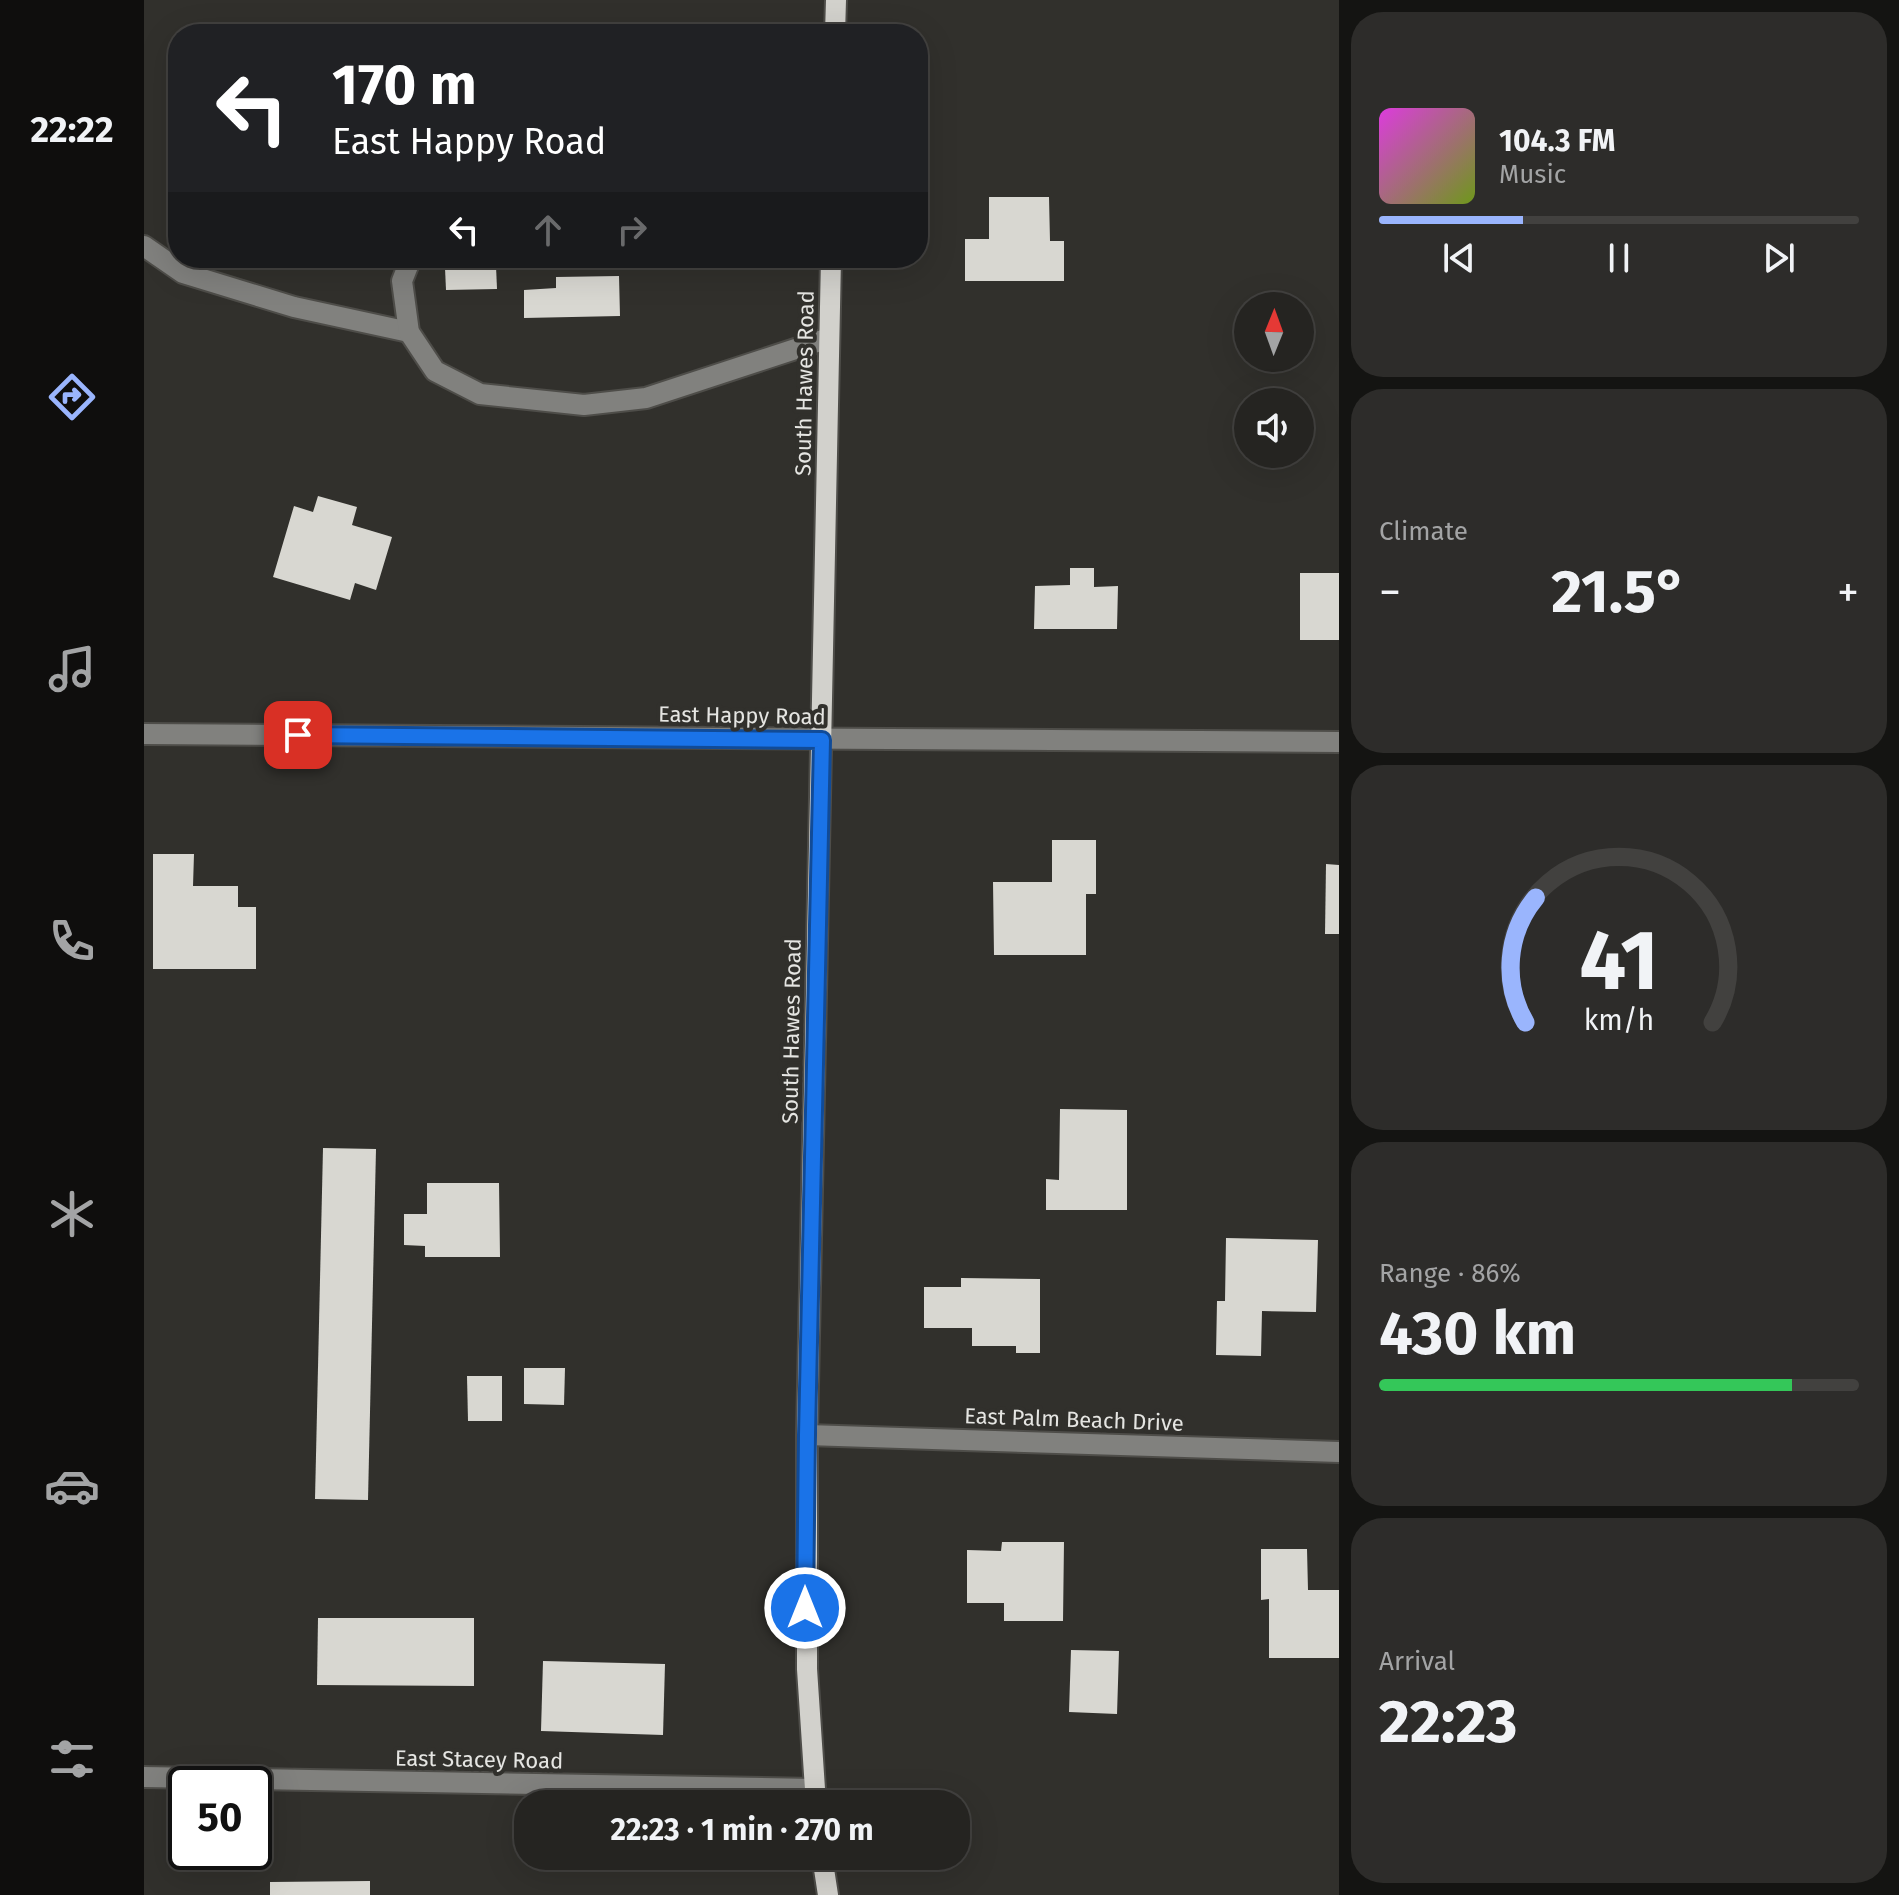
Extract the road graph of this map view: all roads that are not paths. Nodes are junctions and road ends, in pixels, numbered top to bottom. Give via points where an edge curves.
1 (836, 0) edge
2 (835, 24) edge
3 (144, 246) edge
4 (168, 263) edge
5 (176, 268) edge
6 (407, 268) edge
7 (831, 268) edge
8 (409, 332) junction
9 (829, 338) junction
10 (144, 734) edge
11 (822, 740) junction
12 (1339, 742) edge
13 (807, 1435) junction
14 (1339, 1452) edge
15 (144, 1777) edge
16 (603, 1790) edge
17 (815, 1790) edge
18 (824, 1870) edge
19 (828, 1895) edge

1 - 2 main road
3 - 4 street
5 - 8 street via 294,307
6 - 8 street via 402,281
7 - 9 main road, South Hawes Road
8 - 9 street via 435,371 480,394 584,405 646,398
9 - 11 main road, South Hawes Road
10 - 11 street, East Happy Road
11 - 12 street, East Happy Road
11 - 13 main road, South Hawes Road
13 - 14 street, East Palm Beach Drive
13 - 17 main road, South Hawes Road via 805,1608
15 - 16 street, East Stacey Road
18 - 19 main road

